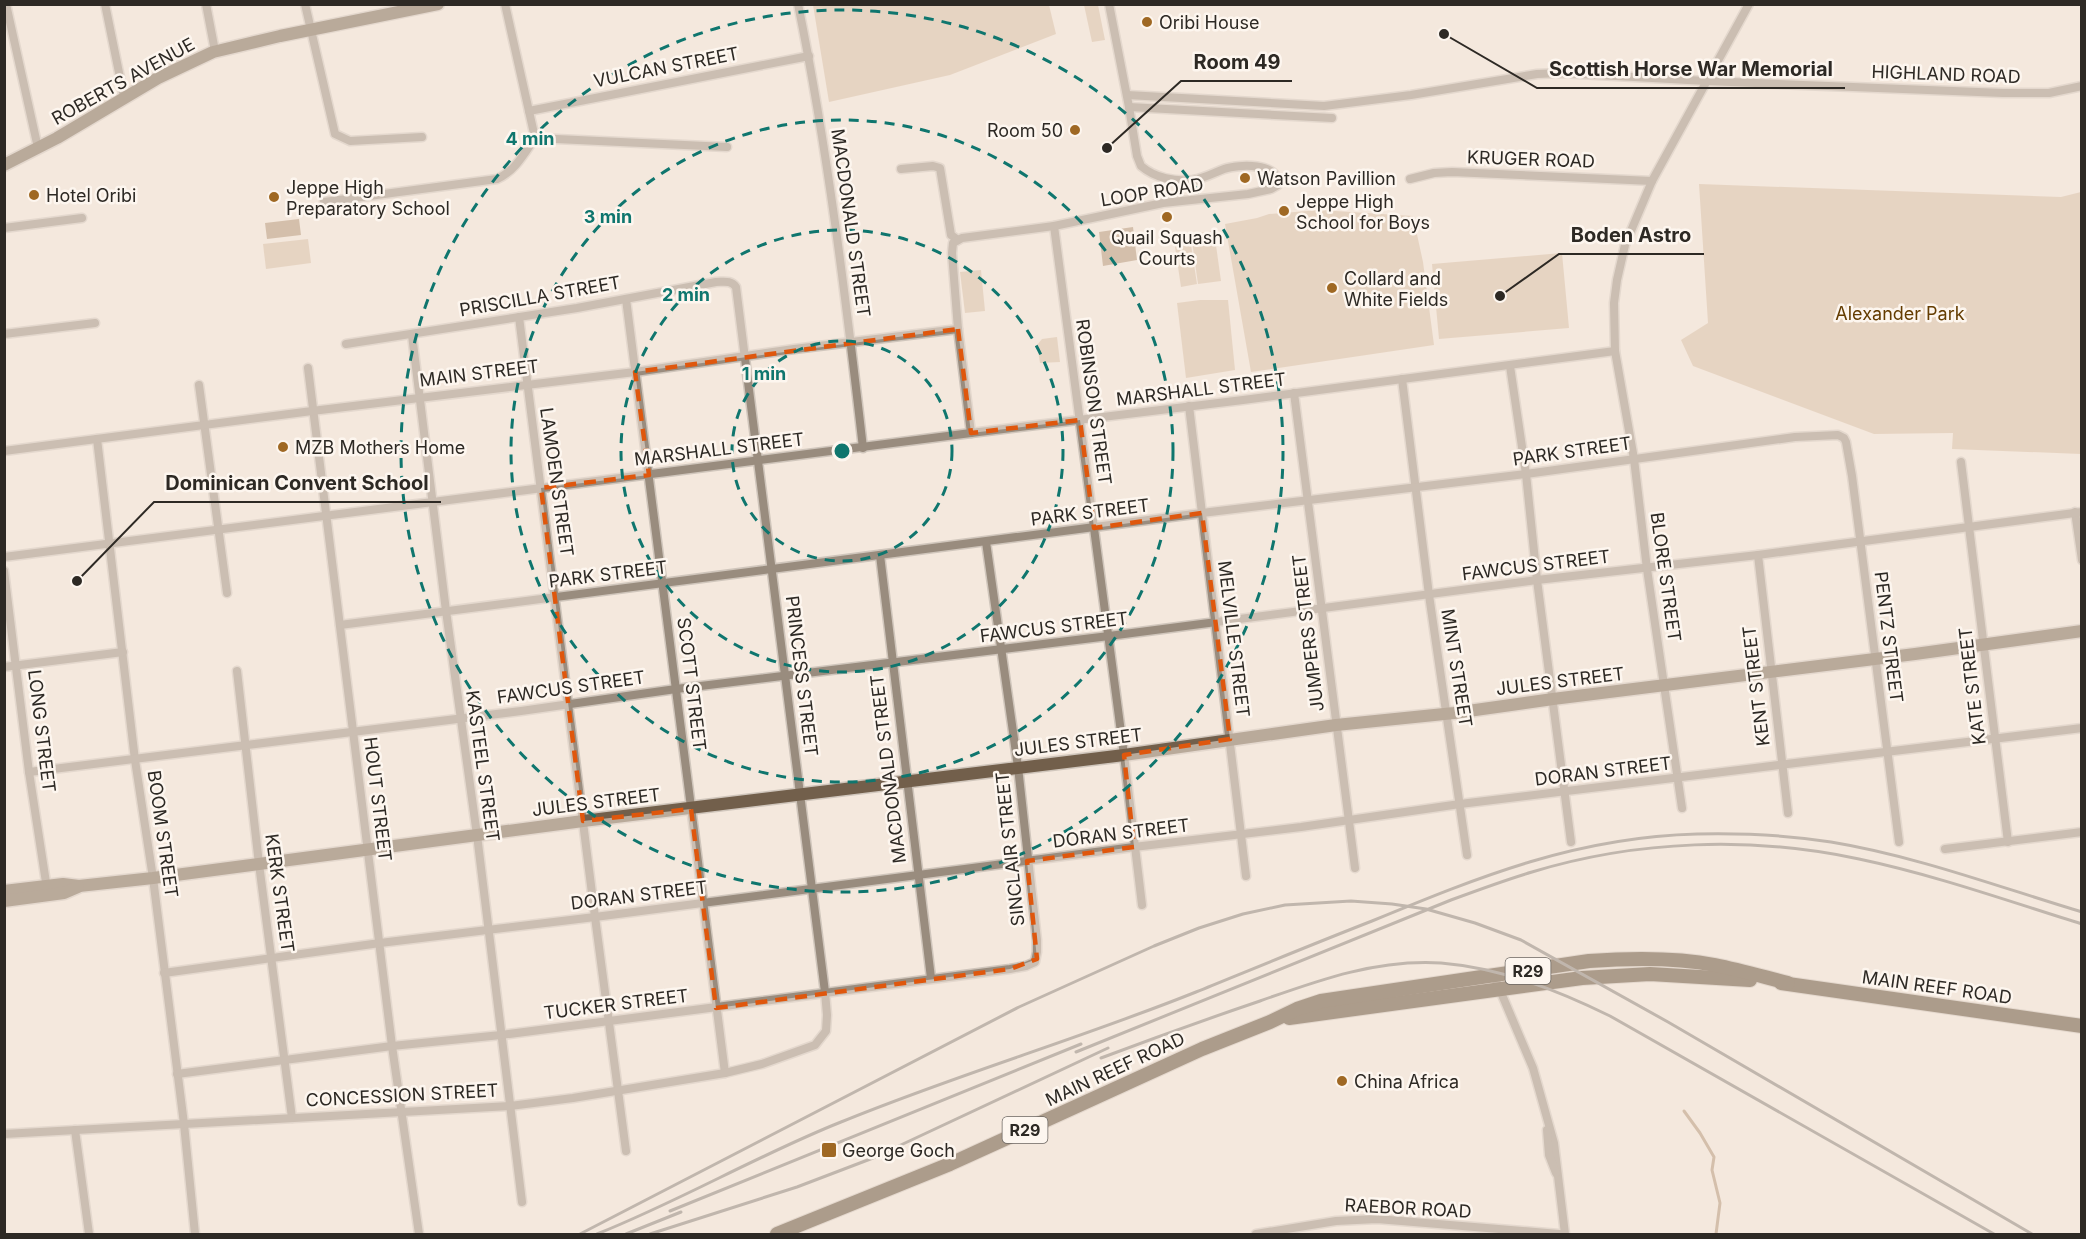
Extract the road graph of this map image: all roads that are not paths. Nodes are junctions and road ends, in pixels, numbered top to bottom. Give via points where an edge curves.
1 (6, 4) edge
2 (105, 4) edge
3 (206, 4) edge
4 (305, 4) edge
5 (438, 4) edge
6 (505, 4) edge
7 (798, 4) edge
8 (1109, 4) edge
9 (1749, 4) edge
10 (309, 30) junction
11 (215, 51) junction
12 (809, 56) junction
13 (1706, 81) junction
14 (2082, 86) edge
15 (1127, 95) junction
16 (124, 97) junction
17 (1130, 107) junction
18 (529, 111) junction
19 (1332, 117) dead end
20 (423, 137) dead end
21 (535, 138) junction
22 (727, 147) dead end
23 (38, 148) junction
24 (6, 161) edge
25 (901, 169) dead end
26 (1410, 179) dead end
27 (1652, 181) junction
28 (324, 202) dead end
29 (82, 218) dead end
30 (1054, 226) junction
31 (4, 228) edge
32 (957, 240) junction
33 (736, 287) joint
34 (626, 299) junction
35 (519, 317) junction
36 (95, 323) dead end
37 (958, 328) junction
38 (4, 334) edge
39 (412, 335) junction
40 (851, 342) junction
41 (346, 344) dead end
42 (1615, 351) junction
43 (746, 356) junction
44 (1510, 366) junction
45 (308, 368) dead end
46 (635, 372) junction
47 (1402, 379) junction
48 (527, 384) junction
49 (199, 385) dead end
50 (1294, 393) junction
51 (420, 397) junction
52 (1190, 406) junction
53 (312, 411) junction
54 (1080, 420) junction
55 (204, 424) junction
56 (971, 433) junction
57 (1844, 438) joint
58 (97, 439) junction
59 (863, 448) junction
60 (4, 451) edge
61 (1634, 459) junction
62 (759, 462) junction
63 (1961, 462) dead end
64 (1526, 474) junction
65 (649, 475) junction
66 (541, 488) junction
67 (1416, 488) junction
68 (1308, 501) junction
69 (434, 503) junction
70 (2078, 512) edge
71 (1202, 513) junction
72 (325, 516) junction
73 (1969, 526) junction
74 (1094, 528) junction
75 (218, 530) junction
76 (1860, 541) junction
77 (111, 542) junction
78 (986, 542) junction
79 (880, 555) junction
80 (1758, 555) junction
81 (4, 557) edge
82 (2082, 560) edge
83 (772, 569) junction
84 (1647, 569) junction
85 (4, 571) edge
86 (1537, 580) junction
87 (662, 584) junction
88 (227, 593) dead end
89 (1429, 595) junction
90 (555, 598) junction
91 (1323, 608) junction
92 (446, 611) junction
93 (1214, 622) junction
94 (340, 625) junction
95 (2082, 631) edge
96 (1109, 636) junction
97 (1983, 645) junction
98 (1002, 650) junction
99 (123, 652) junction
100 (1875, 659) junction
101 (892, 664) junction
102 (17, 665) junction
103 (4, 667) edge
104 (237, 671) dead end
105 (1770, 672) junction
106 (786, 677) junction
107 (1664, 686) junction
108 (676, 689) junction
109 (1553, 699) junction
110 (569, 704) junction
111 (1448, 713) junction
112 (460, 718) junction
113 (1336, 725) junction
114 (2082, 728) edge
115 (353, 731) junction
116 (1230, 739) junction
117 (1995, 739) junction
118 (246, 745) junction
119 (1888, 752) junction
120 (1125, 755) junction
121 (135, 760) junction
122 (1781, 764) junction
123 (1018, 767) junction
124 (29, 772) junction
125 (1678, 778) junction
126 (906, 782) junction
127 (1564, 792) junction
128 (801, 794) junction
129 (1460, 804) junction
130 (1682, 808) dead end
131 (691, 809) junction
132 (1788, 813) dead end
133 (1349, 820) junction
134 (583, 821) junction
135 (2082, 832) edge
136 (1241, 834) junction
137 (477, 835) junction
138 (1571, 842) dead end
139 (1899, 842) dead end
140 (2008, 842) junction
141 (1134, 847) junction
142 (368, 849) junction
143 (1945, 849) dead end
144 (1467, 855) dead end
145 (1027, 861) junction
146 (259, 864) junction
147 (1355, 868) dead end
148 (918, 876) junction
149 (1246, 876) dead end
150 (153, 878) junction
151 (47, 890) junction
152 (811, 890) junction
153 (4, 891) edge
154 (4, 901) edge
155 (702, 903) junction
156 (1142, 905) dead end
157 (595, 917) junction
158 (488, 930) junction
159 (1037, 940) joint
160 (380, 943) junction
161 (272, 958) junction
162 (1549, 968) junction
163 (164, 973) junction
164 (930, 978) junction
165 (1553, 982) junction
166 (1496, 983) junction
167 (1788, 983) junction
168 (825, 992) junction
169 (716, 1008) junction
170 (608, 1021) junction
171 (2082, 1026) edge
172 (501, 1035) junction
173 (392, 1046) junction
174 (797, 1052) joint
175 (285, 1061) junction
176 (725, 1073) junction
177 (177, 1074) junction
178 (618, 1091) junction
179 (510, 1106) junction
180 (402, 1112) junction
181 (292, 1118) junction
182 (184, 1124) junction
183 (75, 1130) junction
184 (4, 1134) edge
185 (626, 1150) dead end
186 (522, 1202) dead end
187 (89, 1234) edge
188 (195, 1234) edge
189 (419, 1234) edge
190 (777, 1234) edge
191 (1257, 1234) edge
192 (1559, 1234) edge
193 (1565, 1234) edge

1 - 23 street
2 - 16 street
3 - 11 street
4 - 10 street
5 - 10 main road, ROBERTS AVENUE
6 - 18 street
7 - 12 street, MACDONALD STREET
8 - 15 street
9 - 13 street, BLORE STREET
10 - 11 main road, ROBERTS AVENUE
10 - 20 street via 338,137 350,141
11 - 16 main road, ROBERTS AVENUE
12 - 18 street, VULCAN STREET
12 - 40 street, MACDONALD STREET
13 - 14 street, HIGHLAND ROAD via 2030,94
13 - 15 street, HIGHLAND ROAD via 1549,73 1324,106
13 - 27 street, BLORE STREET
15 - 17 street
16 - 23 main road, ROBERTS AVENUE
17 - 19 street
17 - 30 street, LOOP ROAD via 1137,156 1145,169 1164,178 1191,180 1224,168 1244,166 1274,172 1278,184 1248,195 1163,203
18 - 21 street
21 - 22 street
21 - 28 street via 515,166 497,179
23 - 24 main road, ROBERTS AVENUE
25 - 32 street via 940,168 951,235
26 - 27 street, KRUGER ROAD via 1452,172
27 - 42 street, BLORE STREET via 1620,265 1614,303
29 - 31 street
30 - 32 street, LOOP ROAD
30 - 54 street, ROBINSON STREET
32 - 37 street via 952,253
33 - 34 street, PRISCILLA STREET via 729,282 716,282
33 - 43 street, PRINCESS STREET
34 - 35 street, PRISCILLA STREET
34 - 46 street, SCOTT STREET
35 - 39 street, PRISCILLA STREET
35 - 48 street, LAMOEN STREET
36 - 38 street
37 - 40 street, MAIN STREET
37 - 56 street
39 - 41 street, PRISCILLA STREET
39 - 51 street, KASTEEL STREET
40 - 43 street, MAIN STREET
40 - 59 street, MACDONALD STREET
42 - 44 street, MARSHALL STREET
42 - 61 street, BLORE STREET
43 - 46 street, MAIN STREET
43 - 62 street, PRINCESS STREET
44 - 47 street, MARSHALL STREET
44 - 64 street
45 - 53 street, HOUT STREET
46 - 48 street, MAIN STREET
46 - 65 street, SCOTT STREET
47 - 50 street, MARSHALL STREET
47 - 67 street, MINT STREET
48 - 51 street, MAIN STREET
48 - 66 street, LAMOEN STREET
49 - 55 street
50 - 52 street, MARSHALL STREET
50 - 68 street, JUMPERS STREET
51 - 53 street, MAIN STREET
51 - 69 street, KASTEEL STREET
52 - 54 street, MARSHALL STREET
52 - 71 street, MELVILLE STREET
53 - 55 street, MAIN STREET
53 - 72 street, HOUT STREET
54 - 56 street, MARSHALL STREET
54 - 74 street, ROBINSON STREET
55 - 58 street, MAIN STREET
55 - 75 street
56 - 59 street, MARSHALL STREET
57 - 61 street, PARK STREET via 1832,434 1795,437
57 - 76 street, PENTZ STREET
58 - 60 street, MAIN STREET
58 - 77 street, BOOM STREET
59 - 62 street, MARSHALL STREET
61 - 64 street, PARK STREET
61 - 84 street, BLORE STREET
62 - 65 street, MARSHALL STREET
62 - 83 street, PRINCESS STREET
63 - 73 street, KATE STREET
64 - 67 street, PARK STREET
64 - 86 street
65 - 66 street, MARSHALL STREET
65 - 87 street, SCOTT STREET
66 - 69 street, MARSHALL STREET
66 - 90 street, LAMOEN STREET
67 - 68 street, PARK STREET
67 - 89 street, MINT STREET
68 - 71 street, PARK STREET
68 - 91 street, JUMPERS STREET
69 - 72 street, MARSHALL STREET
69 - 92 street, KASTEEL STREET
70 - 73 street, FAWCUS STREET
70 - 82 street
71 - 74 street, PARK STREET
71 - 93 street, MELVILLE STREET
72 - 75 street, MARSHALL STREET
72 - 94 street, HOUT STREET
73 - 76 street, FAWCUS STREET
73 - 97 street, KATE STREET
74 - 78 street, PARK STREET
74 - 96 street, ROBINSON STREET
75 - 77 street, MARSHALL STREET
75 - 88 street
76 - 80 street, FAWCUS STREET
76 - 100 street, PENTZ STREET
77 - 81 street, MARSHALL STREET
77 - 99 street, BOOM STREET
78 - 79 street, PARK STREET
78 - 98 street, SINCLAIR STREET
79 - 83 street, PARK STREET
79 - 101 street, MACDONALD STREET
80 - 84 street, FAWCUS STREET
80 - 105 street, KENT STREET
83 - 87 street, PARK STREET
83 - 106 street, PRINCESS STREET
84 - 86 street, FAWCUS STREET
84 - 107 street, BLORE STREET
85 - 102 street, LONG STREET
86 - 89 street, FAWCUS STREET
86 - 109 street
87 - 90 street, PARK STREET
87 - 108 street, SCOTT STREET
89 - 91 street, FAWCUS STREET
89 - 111 street, MINT STREET
90 - 92 street, PARK STREET
90 - 110 street, LAMOEN STREET
91 - 93 street, FAWCUS STREET
91 - 113 street, JUMPERS STREET
92 - 94 street, PARK STREET
92 - 112 street, KASTEEL STREET
93 - 96 street, FAWCUS STREET
93 - 116 street, MELVILLE STREET
94 - 115 street, HOUT STREET
95 - 97 main road, JULES STREET
96 - 98 street, FAWCUS STREET
96 - 120 street, ROBINSON STREET
97 - 100 main road, JULES STREET
97 - 117 street, KATE STREET
98 - 101 street, FAWCUS STREET
98 - 123 street, SINCLAIR STREET
99 - 102 street
99 - 121 street, BOOM STREET
100 - 105 main road, JULES STREET
100 - 119 street, PENTZ STREET
101 - 106 street, FAWCUS STREET
101 - 126 street, MACDONALD STREET
102 - 103 street
102 - 124 street, LONG STREET
104 - 118 street, KERK STREET
105 - 107 main road, JULES STREET
105 - 122 street, KENT STREET
106 - 108 street, FAWCUS STREET
106 - 128 street, PRINCESS STREET
107 - 109 main road, JULES STREET
107 - 125 street, BLORE STREET
108 - 110 street, FAWCUS STREET
108 - 131 street, SCOTT STREET
109 - 111 main road, JULES STREET
109 - 127 street
110 - 112 street, FAWCUS STREET
110 - 134 street, LAMOEN STREET
111 - 113 main road, JULES STREET
111 - 129 street, MINT STREET
112 - 115 street, FAWCUS STREET
112 - 137 street, KASTEEL STREET
113 - 116 main road, JULES STREET
113 - 133 street, JUMPERS STREET
114 - 117 street, DORAN STREET
115 - 118 street, FAWCUS STREET
115 - 142 street, HOUT STREET
116 - 120 main road, JULES STREET
116 - 136 street, MELVILLE STREET
117 - 119 street, DORAN STREET
117 - 140 street, KATE STREET
118 - 121 street, FAWCUS STREET
118 - 146 street, KERK STREET
119 - 122 street, DORAN STREET
119 - 139 street, PENTZ STREET
120 - 123 main road, JULES STREET
120 - 141 street, ROBINSON STREET
121 - 124 street, FAWCUS STREET
121 - 150 street, BOOM STREET
122 - 125 street, DORAN STREET
122 - 132 street, KENT STREET
123 - 126 main road, JULES STREET
123 - 145 street, SINCLAIR STREET
124 - 151 street, LONG STREET
125 - 127 street, DORAN STREET
125 - 130 street, BLORE STREET
126 - 128 main road, JULES STREET
126 - 148 street, MACDONALD STREET
127 - 129 street, DORAN STREET
127 - 138 street
128 - 131 main road, JULES STREET
128 - 152 street, PRINCESS STREET
129 - 133 street, DORAN STREET
129 - 144 street, MINT STREET
131 - 134 main road, JULES STREET
131 - 155 street, SCOTT STREET
133 - 136 street, DORAN STREET
133 - 147 street, JUMPERS STREET
134 - 137 main road, JULES STREET
134 - 157 street, LAMOEN STREET
135 - 140 street
136 - 141 street, DORAN STREET
136 - 149 street, MELVILLE STREET
137 - 142 main road, JULES STREET
137 - 158 street, KASTEEL STREET
140 - 143 street
141 - 145 street, DORAN STREET
141 - 156 street, ROBINSON STREET
142 - 146 main road, JULES STREET
142 - 160 street, HOUT STREET
145 - 148 street, DORAN STREET
145 - 159 street, SINCLAIR STREET
146 - 150 main road, JULES STREET
146 - 161 street, KERK STREET
148 - 152 street, DORAN STREET
148 - 164 street, MACDONALD STREET
150 - 151 main road, JULES STREET via 79,886 64,893
150 - 163 street, BOOM STREET
151 - 153 main road, JULES STREET
151 - 154 main road, JULES STREET
152 - 155 street, DORAN STREET
152 - 168 street, PRINCESS STREET
155 - 157 street, DORAN STREET
155 - 169 street, SCOTT STREET
157 - 158 street, DORAN STREET
157 - 170 street, LAMOEN STREET
158 - 160 street, DORAN STREET
158 - 172 street, KASTEEL STREET
159 - 164 street, TUCKER STREET via 1037,959 1026,966
160 - 161 street, DORAN STREET
160 - 173 street, HOUT STREET
161 - 163 street, DORAN STREET
161 - 175 street, KERK STREET
162 - 165 main road
162 - 166 main road, MAIN REEF ROAD / R29
162 - 167 main road, MAIN REEF ROAD / R29 via 1589,961 1668,960 1714,964
163 - 177 street, BOOM STREET
164 - 168 street, TUCKER STREET
165 - 166 main road, MAIN REEF ROAD / R29
165 - 167 main road, MAIN REEF ROAD / R29 via 1650,974
166 - 190 main road, MAIN REEF ROAD / R29 via 1270,1022 1202,1048 950,1164
166 - 193 street via 1533,1068 1558,1163
167 - 171 main road, MAIN REEF ROAD / R29
168 - 169 street, TUCKER STREET
168 - 174 street, PRINCESS STREET via 824,1036 816,1045
169 - 170 street, TUCKER STREET
169 - 176 street, SCOTT STREET
170 - 172 street, TUCKER STREET
170 - 178 street, LAMOEN STREET
172 - 173 street, TUCKER STREET
172 - 179 street, KASTEEL STREET
173 - 175 street, TUCKER STREET
173 - 180 street, HOUT STREET
174 - 176 street, CONCESSION STREET
175 - 177 street, TUCKER STREET
175 - 181 street, KERK STREET
176 - 178 street, CONCESSION STREET
177 - 182 street, BOOM STREET
178 - 179 street, CONCESSION STREET
178 - 185 street, LAMOEN STREET
179 - 180 street, CONCESSION STREET
179 - 186 street, KASTEEL STREET
180 - 181 street, CONCESSION STREET
180 - 189 street, HOUT STREET
181 - 182 street, CONCESSION STREET
182 - 183 street, CONCESSION STREET
182 - 188 street, BOOM STREET
183 - 184 street, CONCESSION STREET
183 - 187 street
191 - 192 street, RAEBOR ROAD via 1336,1221 1377,1220

